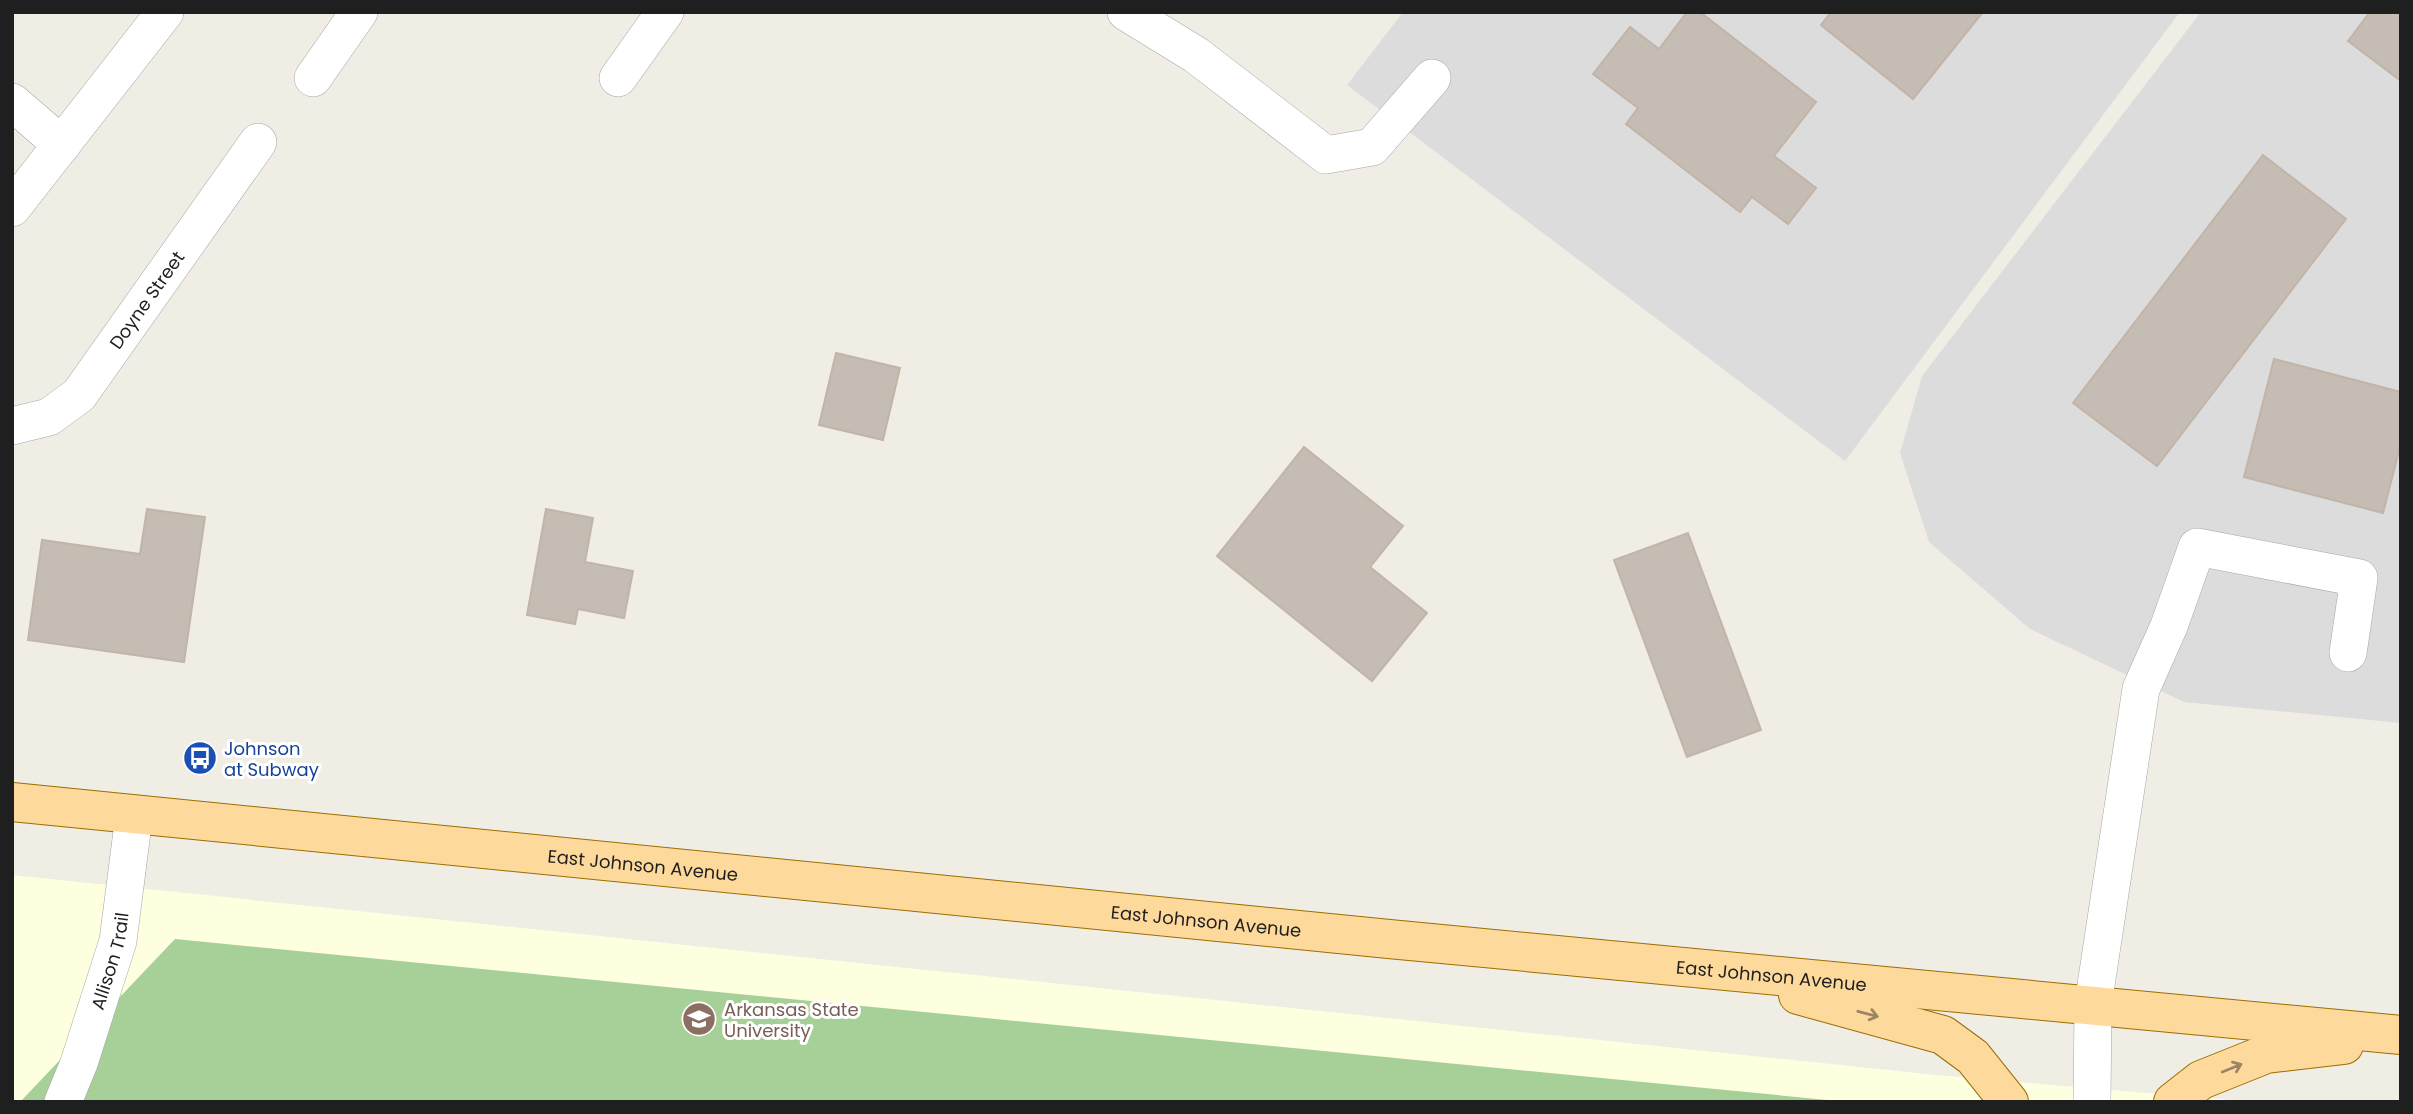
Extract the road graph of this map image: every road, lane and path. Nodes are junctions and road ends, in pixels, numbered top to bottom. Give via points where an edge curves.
1 (165, 12) edge
2 (359, 12) edge
3 (665, 12) edge
4 (1126, 12) edge
5 (313, 78) dead end
6 (618, 78) dead end
7 (1432, 78) dead end
8 (12, 102) edge
9 (258, 142) dead end
10 (62, 145) junction
11 (12, 208) edge
12 (12, 426) edge
13 (2348, 653) dead end
14 (12, 802) edge
15 (134, 816) junction
16 (1684, 966) junction
17 (2093, 1005) junction
18 (2401, 1036) edge
19 (63, 1102) edge
20 (2009, 1102) edge
21 (2092, 1102) edge
22 (2174, 1102) edge

1 - 10 street
2 - 5 street
3 - 6 street
4 - 7 street via 1196,55 1326,155 1372,147
8 - 10 street
9 - 12 street, Doyne Street via 79,395 50,416
10 - 11 street
13 - 17 street via 2359,578 2197,547 2141,689
14 - 15 main road, East Johnson Avenue
15 - 16 main road, East Johnson Avenue
15 - 19 street, Allison Trail via 118,941
16 - 17 main road, East Johnson Avenue
16 -> 20 main road via 1932,1030 1973,1057
17 - 18 main road, East Johnson Avenue
17 - 21 street
22 -> 18 main road via 2201,1080 2266,1054

